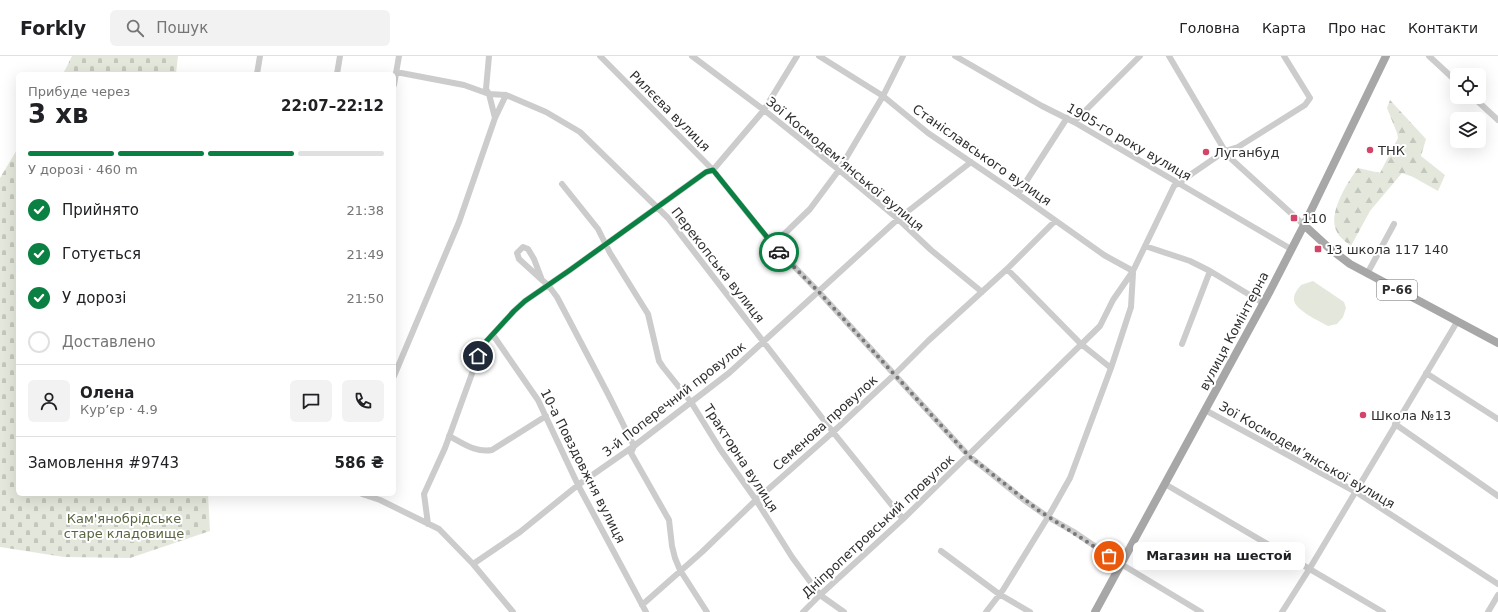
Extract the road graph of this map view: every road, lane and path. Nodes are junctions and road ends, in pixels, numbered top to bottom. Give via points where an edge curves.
1 (260, 56) edge
2 (340, 56) edge
3 (399, 56) edge
4 (489, 56) edge
5 (600, 56) edge
6 (692, 56) edge
7 (797, 56) edge
8 (819, 56) edge
9 (903, 56) edge
10 (955, 56) edge
11 (1140, 56) edge
12 (1169, 56) edge
13 (1284, 56) edge
14 (1386, 56) edge
15 (1429, 56) edge
16 (257, 72) edge
17 (337, 72) edge
18 (396, 72) joint
19 (1450, 76) edge
20 (489, 94) junction
21 (506, 95) junction
22 (882, 96) junction
23 (1481, 104) edge
24 (764, 110) junction
25 (495, 118) junction
26 (1067, 118) junction
27 (1498, 120) edge
28 (1074, 122) junction
29 (1225, 151) junction
30 (971, 162) junction
31 (713, 170) junction
32 (839, 170) junction
33 (562, 184) dead end
34 (1178, 184) junction
35 (1018, 194) junction
36 (657, 207) junction
37 (898, 219) junction
38 (1055, 221) junction
39 (1394, 224) dead end
40 (1304, 225) junction
41 (605, 244) junction
42 (773, 246) junction
43 (1145, 246) junction
44 (1291, 249) junction
45 (1007, 269) junction
46 (1133, 271) junction
47 (1210, 271) junction
48 (1367, 274) junction
49 (542, 280) junction
50 (548, 285) junction
51 (818, 291) junction
52 (982, 292) junction
53 (1263, 303) junction
54 (1457, 322) junction
55 (493, 335) junction
56 (764, 341) junction
57 (1498, 343) edge
58 (1081, 344) junction
59 (1182, 344) dead end
60 (1111, 368) junction
61 (396, 371) edge
62 (1426, 373) junction
63 (895, 374) junction
64 (691, 402) junction
65 (1205, 410) junction
66 (546, 416) junction
67 (1498, 419) edge
68 (1395, 424) junction
69 (833, 432) junction
70 (449, 436) junction
71 (634, 446) junction
72 (969, 456) junction
73 (1165, 484) junction
74 (578, 485) junction
75 (1356, 492) junction
76 (368, 496) edge
77 (1498, 496) edge
78 (756, 500) junction
79 (1048, 517) junction
80 (903, 519) junction
81 (428, 524) junction
82 (942, 551) dead end
83 (473, 564) junction
84 (1121, 564) junction
85 (1310, 568) junction
86 (680, 570) junction
87 (1498, 584) edge
88 (999, 594) junction
89 (820, 595) junction
90 (1498, 595) edge
91 (642, 605) junction
92 (513, 612) edge
93 (646, 612) edge
94 (707, 612) edge
95 (803, 612) edge
96 (844, 612) edge
97 (986, 612) edge
98 (1030, 612) edge
99 (1095, 612) edge
100 (1202, 612) edge
101 (1282, 612) edge
102 (1383, 612) edge
103 (1488, 612) edge

1 - 16 street
2 - 17 street
3 - 18 street
4 - 20 street via 486,89
5 - 31 street, Рилєєва вулиця
6 - 24 street, Зої Космодем’янської вулиця
7 - 24 street
8 - 22 street, Станіславського вулиця
9 - 22 street
10 - 26 street, 1905-го року вулиця
11 - 28 street
12 - 29 street
13 - 29 street via 1310,98 1305,105 1245,143
14 - 40 main road, вулиця Комінтерна
15 - 19 street
18 - 20 street, Перекопська вулиця via 464,85
20 - 21 street, Перекопська вулиця
20 - 25 street
21 - 25 street
21 - 36 street, Перекопська вулиця via 546,112 580,132
22 - 30 street, Станіславського вулиця via 928,133
22 - 32 street
23 - 27 street
24 - 31 street
24 - 32 street, Зої Космодем’янської вулиця
25 - 61 street via 460,222
26 - 28 street, 1905-го року вулиця
26 - 35 street
28 - 34 street, 1905-го року вулиця
29 - 34 street
29 - 40 street
30 - 35 street, Станіславського вулиця
30 - 37 street, 3-й Поперечний провулок
31 - 36 street via 706,172
31 - 42 street, Рилєєва вулиця
32 - 37 street, Зої Космодем’янської вулиця
32 - 42 street via 810,209
33 - 41 street, Тракторна вулиця via 598,229
34 - 43 street via 1174,186
34 - 44 street, 1905-го року вулиця
35 - 38 street, Станіславського вулиця
36 - 41 street
36 - 56 street, Перекопська вулиця
37 - 51 street, 3-й Поперечний провулок
37 - 52 street, Зої Космодем’янської вулиця
38 - 45 street, Семенова провулок
38 - 46 street, Станіславського вулиця via 1104,255
39 - 48 street
40 - 44 main road, вулиця Комінтерна
40 - 48 main road, Р-66 via 1334,252
41 - 50 street
41 - 64 street, Тракторна вулиця via 648,314 660,360
42 - 51 street, Рилєєва вулиця
43 - 46 street
43 - 47 street via 1190,261
44 - 53 main road, вулиця Комінтерна
45 - 52 street, Семенова провулок
45 - 58 street
46 - 58 street, Дніпропетровський провулок via 1113,300 1100,326
46 - 60 street via 1131,307
47 - 53 street
47 - 59 street
48 - 54 main road, Р-66
49 - 49 street via 534,259 528,249 523,248 518,253 519,259
49 - 50 street
50 - 55 street via 514,311
50 - 71 street via 557,297
51 - 56 street, 3-й Поперечний провулок
51 - 63 street, Рилєєва вулиця
52 - 63 street, Семенова провулок
53 - 65 main road, вулиця Комінтерна
54 - 57 main road, Р-66
54 - 62 street
55 - 66 street, 10-а Повздовжня вулиця via 538,400
55 - 70 street via 482,346
56 - 64 street, 3-й Поперечний провулок via 729,374
56 - 69 street, Перекопська вулиця
58 - 60 street
58 - 72 street, Дніпропетровський провулок
60 - 79 street via 1070,478
62 - 67 street
62 - 68 street
63 - 69 street, Семенова провулок
63 - 72 street, Рилєєва вулиця
64 - 71 street, 3-й Поперечний провулок
64 - 78 street, Тракторна вулиця
65 - 73 main road, вулиця Комінтерна
65 - 75 street, Зої Космодем’янської вулиця
66 - 70 street via 492,450 483,452
66 - 74 street, 10-а Повздовжня вулиця
68 - 75 street
68 - 77 street
69 - 78 street, Семенова провулок
69 - 80 street, Перекопська вулиця
70 - 81 street via 424,494
71 - 74 street, 3-й Поперечний провулок
71 - 86 street via 631,453 669,520 672,546
72 - 79 street, Рилєєва вулиця
72 - 80 street, Дніпропетровський провулок
73 - 84 main road, вулиця Комінтерна
73 - 85 street
74 - 83 street, 3-й Поперечний провулок via 520,532
74 - 91 street, 10-а Повздовжня вулиця
75 - 85 street
75 - 87 street, Зої Космодем’янської вулиця
76 - 81 street
78 - 86 street, Семенова провулок
78 - 89 street, Тракторна вулиця
79 - 84 street, Рилєєва вулиця
79 - 88 street
80 - 89 street, Дніпропетровський провулок
81 - 83 street via 439,529
82 - 88 street
83 - 92 street
84 - 99 main road, вулиця Комінтерна
84 - 100 street
85 - 101 street
85 - 102 street
86 - 91 street, Семенова провулок
86 - 94 street
88 - 97 street
88 - 98 street
89 - 95 street, Дніпропетровський провулок
89 - 96 street, Тракторна вулиця
90 - 103 street
91 - 93 street, 10-а Повздовжня вулиця

